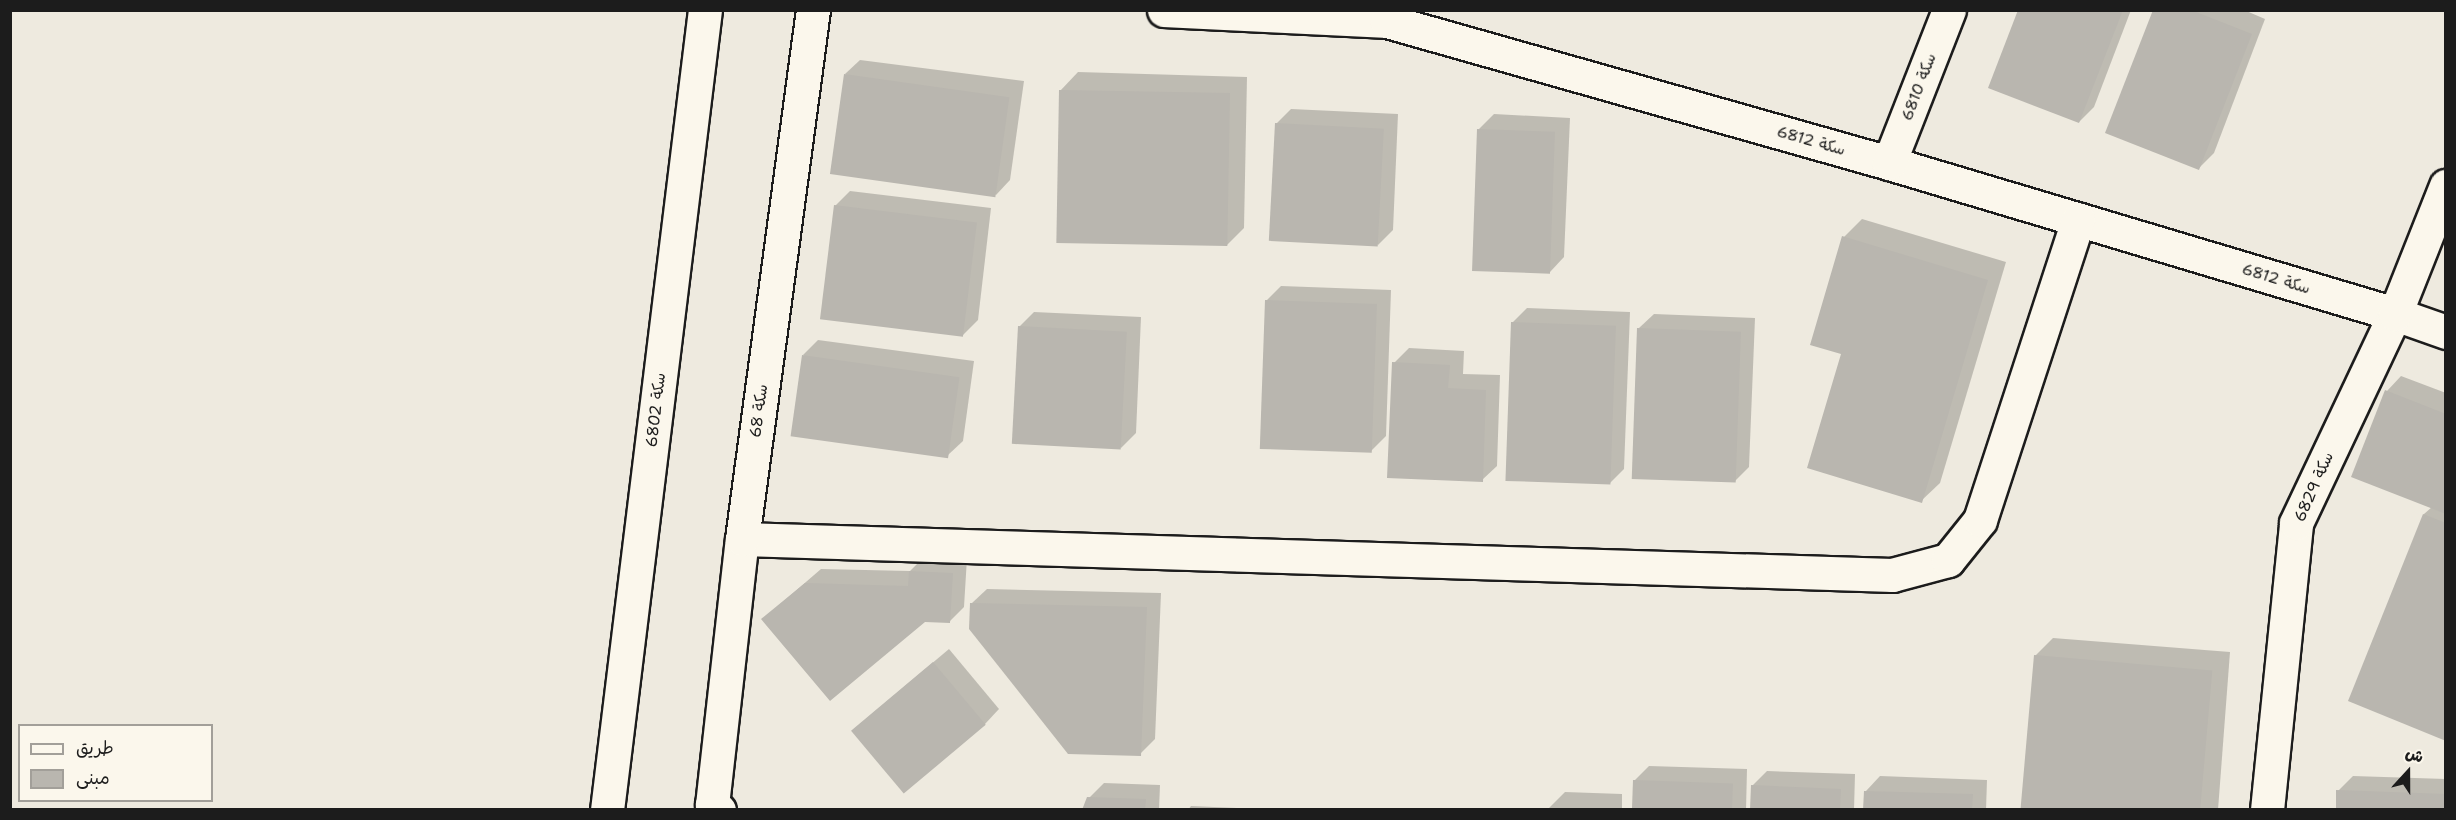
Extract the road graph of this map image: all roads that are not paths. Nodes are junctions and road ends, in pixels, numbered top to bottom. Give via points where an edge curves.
1 (705, 10) edge
2 (813, 10) edge
3 (1164, 10) edge
4 (1948, 10) edge
5 (1888, 163) junction
6 (2445, 186) edge
7 (2078, 220) junction
8 (2395, 314) junction
9 (2445, 332) edge
10 (742, 539) junction
11 (607, 810) edge
12 (719, 810) edge
13 (2267, 810) edge

1 - 11 street, سكة 6802
2 - 10 street, 68 سكة
3 - 5 street, سكة 6812 via 1387,21
4 - 5 street, سكة 6810
5 - 7 street, سكة 6812
6 - 8 street, سكة 6829
7 - 8 street, سكة 6812
7 - 10 street via 1980,520 1948,560 1892,575
8 - 9 street, سكة 6812
8 - 13 street, سكة 6829 via 2296,523
10 - 12 street, 68 سكة via 712,805

